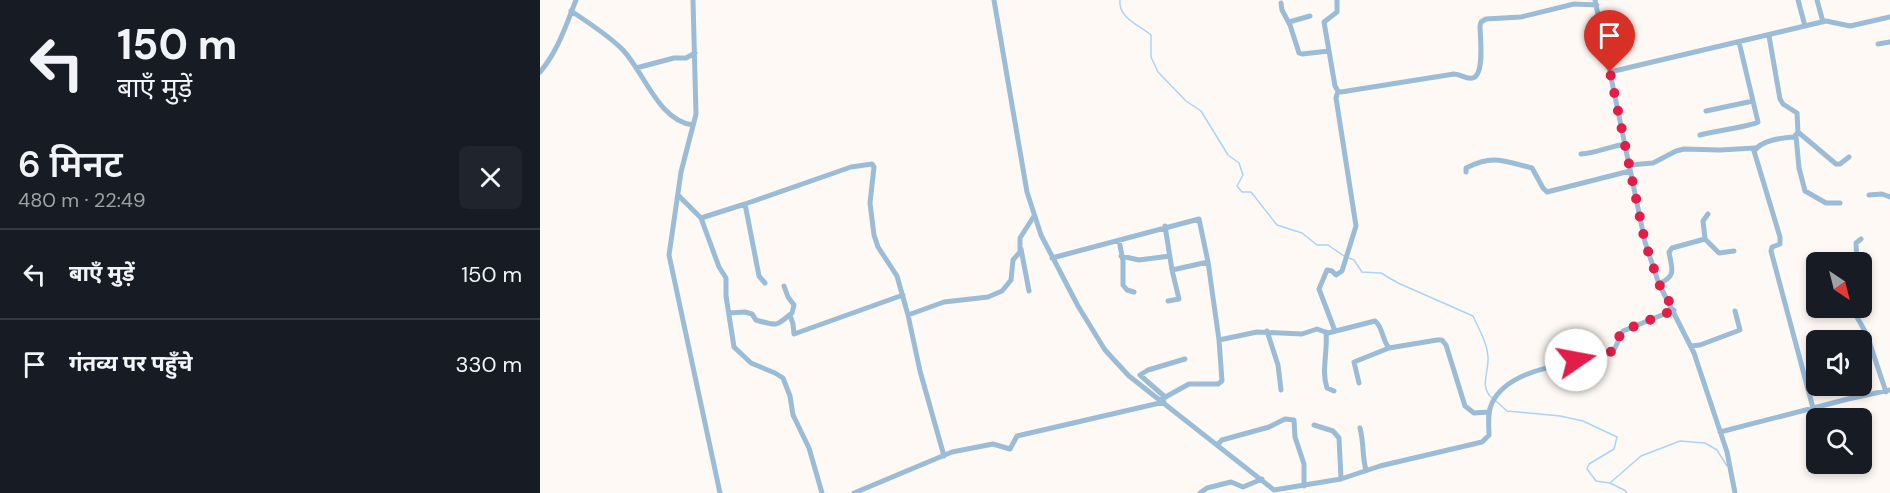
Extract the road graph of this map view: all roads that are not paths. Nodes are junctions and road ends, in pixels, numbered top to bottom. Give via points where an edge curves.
1 (576, 0) edge
2 (693, 0) edge
3 (994, 0) edge
4 (1338, 0) edge
5 (1798, 0) edge
6 (1817, 0) edge
7 (1596, 2) edge
8 (1281, 3) dead end
9 (572, 11) junction
10 (1310, 16) dead end
11 (1890, 17) edge
12 (1290, 22) junction
13 (1823, 22) junction
14 (1805, 26) junction
15 (1769, 36) junction
16 (1739, 42) junction
17 (1890, 42) edge
18 (1878, 44) dead end
19 (1329, 51) junction
20 (695, 53) junction
21 (636, 68) junction
22 (540, 72) edge
23 (1610, 72) junction
24 (1338, 91) junction
25 (1753, 101) junction
26 (1706, 111) dead end
27 (693, 125) junction
28 (1797, 134) junction
29 (1700, 135) dead end
30 (1626, 144) junction
31 (1755, 148) junction
32 (1581, 154) dead end
33 (1849, 157) dead end
34 (1629, 168) junction
35 (1467, 172) dead end
36 (678, 195) junction
37 (1869, 195) dead end
38 (1890, 197) edge
39 (1840, 203) dead end
40 (745, 204) junction
41 (1035, 214) junction
42 (1708, 214) dead end
43 (701, 218) junction
44 (1165, 226) junction
45 (1705, 239) junction
46 (1861, 239) dead end
47 (1119, 240) junction
48 (1020, 247) junction
49 (1734, 251) dead end
50 (1856, 252) edge
51 (1121, 255) junction
52 (1170, 256) junction
53 (1055, 258) junction
54 (1208, 262) junction
55 (1172, 270) junction
56 (765, 283) dead end
57 (1659, 284) junction
58 (784, 286) dead end
59 (1029, 291) dead end
60 (1134, 292) dead end
61 (903, 295) junction
62 (1168, 301) dead end
63 (1674, 310) junction
64 (1736, 311) dead end
65 (729, 313) junction
66 (790, 315) junction
67 (908, 315) junction
68 (1858, 318) edge
69 (1267, 331) junction
70 (1335, 331) junction
71 (1326, 332) junction
72 (1219, 340) junction
73 (1691, 346) junction
74 (1389, 348) junction
75 (1185, 359) dead end
76 (1359, 383) dead end
77 (1281, 390) dead end
78 (1888, 391) edge
79 (1334, 392) dead end
80 (1163, 400) junction
81 (1813, 408) joint
82 (1806, 410) edge
83 (1489, 412) junction
84 (1314, 425) dead end
85 (1360, 428) dead end
86 (1720, 432) junction
87 (1218, 444) junction
88 (944, 456) junction
89 (1366, 470) junction
90 (1262, 479) junction
91 (1341, 479) junction
92 (1304, 486) junction
93 (1275, 492) edge
94 (720, 493) edge
95 (822, 493) edge
96 (854, 493) edge
97 (1200, 493) edge
98 (1735, 493) edge

1 - 9 street
2 - 20 street
3 - 41 street
4 - 19 street via 1337,12 1324,22
5 - 14 street
6 - 13 street
7 - 23 street
7 - 24 street via 1481,22 1481,60 1475,78 1454,74
8 - 12 street
9 - 21 street via 616,44
9 - 22 street via 555,51
10 - 12 street
11 - 13 street via 1850,26
12 - 19 street via 1300,54
13 - 14 street
14 - 15 street
15 - 16 street
15 - 28 street via 1780,99 1797,113
16 - 23 street
16 - 25 street
17 - 18 street
19 - 24 street
20 - 21 street
20 - 27 street
21 - 27 street via 670,116 682,124
23 - 30 street
24 - 70 street via 1341,139 1356,226 1342,271 1336,275 1327,270 1319,289
25 - 26 street
25 - 29 street via 1756,124
27 - 36 street
28 - 31 street
28 - 33 street via 1836,164
28 - 39 street via 1805,191 1826,203
30 - 32 street
30 - 34 street
31 - 34 street via 1684,149 1653,163
31 - 81 street via 1781,241 1771,251
34 - 35 street via 1547,192 1532,168 1504,159 1484,160 1466,168
34 - 57 street via 1645,242
36 - 43 street
36 - 94 street via 670,264
37 - 38 street
40 - 43 street
40 - 56 street via 759,276
40 - 61 street via 871,163 874,235 896,272
41 - 48 street via 1018,242
41 - 53 street via 1037,226
42 - 45 street via 1703,221
43 - 65 street via 726,278
44 - 47 street
44 - 52 street
44 - 54 street via 1199,219
45 - 49 street via 1717,252
45 - 57 street via 1670,249 1673,273
46 - 50 street via 1857,240
47 - 51 street
47 - 53 street
48 - 59 street
48 - 67 street via 1013,260 1011,280 1002,291 988,297 944,302
51 - 52 street via 1139,260
51 - 60 street via 1123,285
52 - 55 street
53 - 80 street via 1105,350 1120,368
54 - 55 street
54 - 72 street
55 - 62 street via 1179,299
57 - 63 street
58 - 66 street via 794,303
61 - 66 street via 794,334
61 - 67 street
63 - 73 street
63 - 83 street via 1623,331 1610,352 1546,368 1518,380 1496,396
64 - 73 street via 1740,330
65 - 66 street via 749,312 756,321 774,326
65 - 95 street via 734,347 739,354 783,378
67 - 88 street
68 - 78 street
69 - 71 street
69 - 72 street
69 - 77 street
70 - 71 street
70 - 74 street via 1375,321
71 - 79 street via 1328,353 1323,372 1327,388
72 - 80 street via 1222,381 1189,384
73 - 86 street
74 - 76 street via 1354,362
74 - 83 street via 1443,341 1465,406 1474,413
75 - 80 street via 1140,375
78 - 81 street
80 - 87 street
80 - 88 street via 1017,436 1010,450 991,444
82 - 86 street
83 - 89 street via 1489,435 1482,442
84 - 91 street via 1333,431 1339,438
85 - 89 street
86 - 98 street
87 - 90 street
87 - 92 street via 1285,419 1294,420 1304,464
88 - 96 street
89 - 91 street
90 - 93 street
90 - 97 street via 1243,487 1234,482 1223,484
91 - 92 street
92 - 93 street

